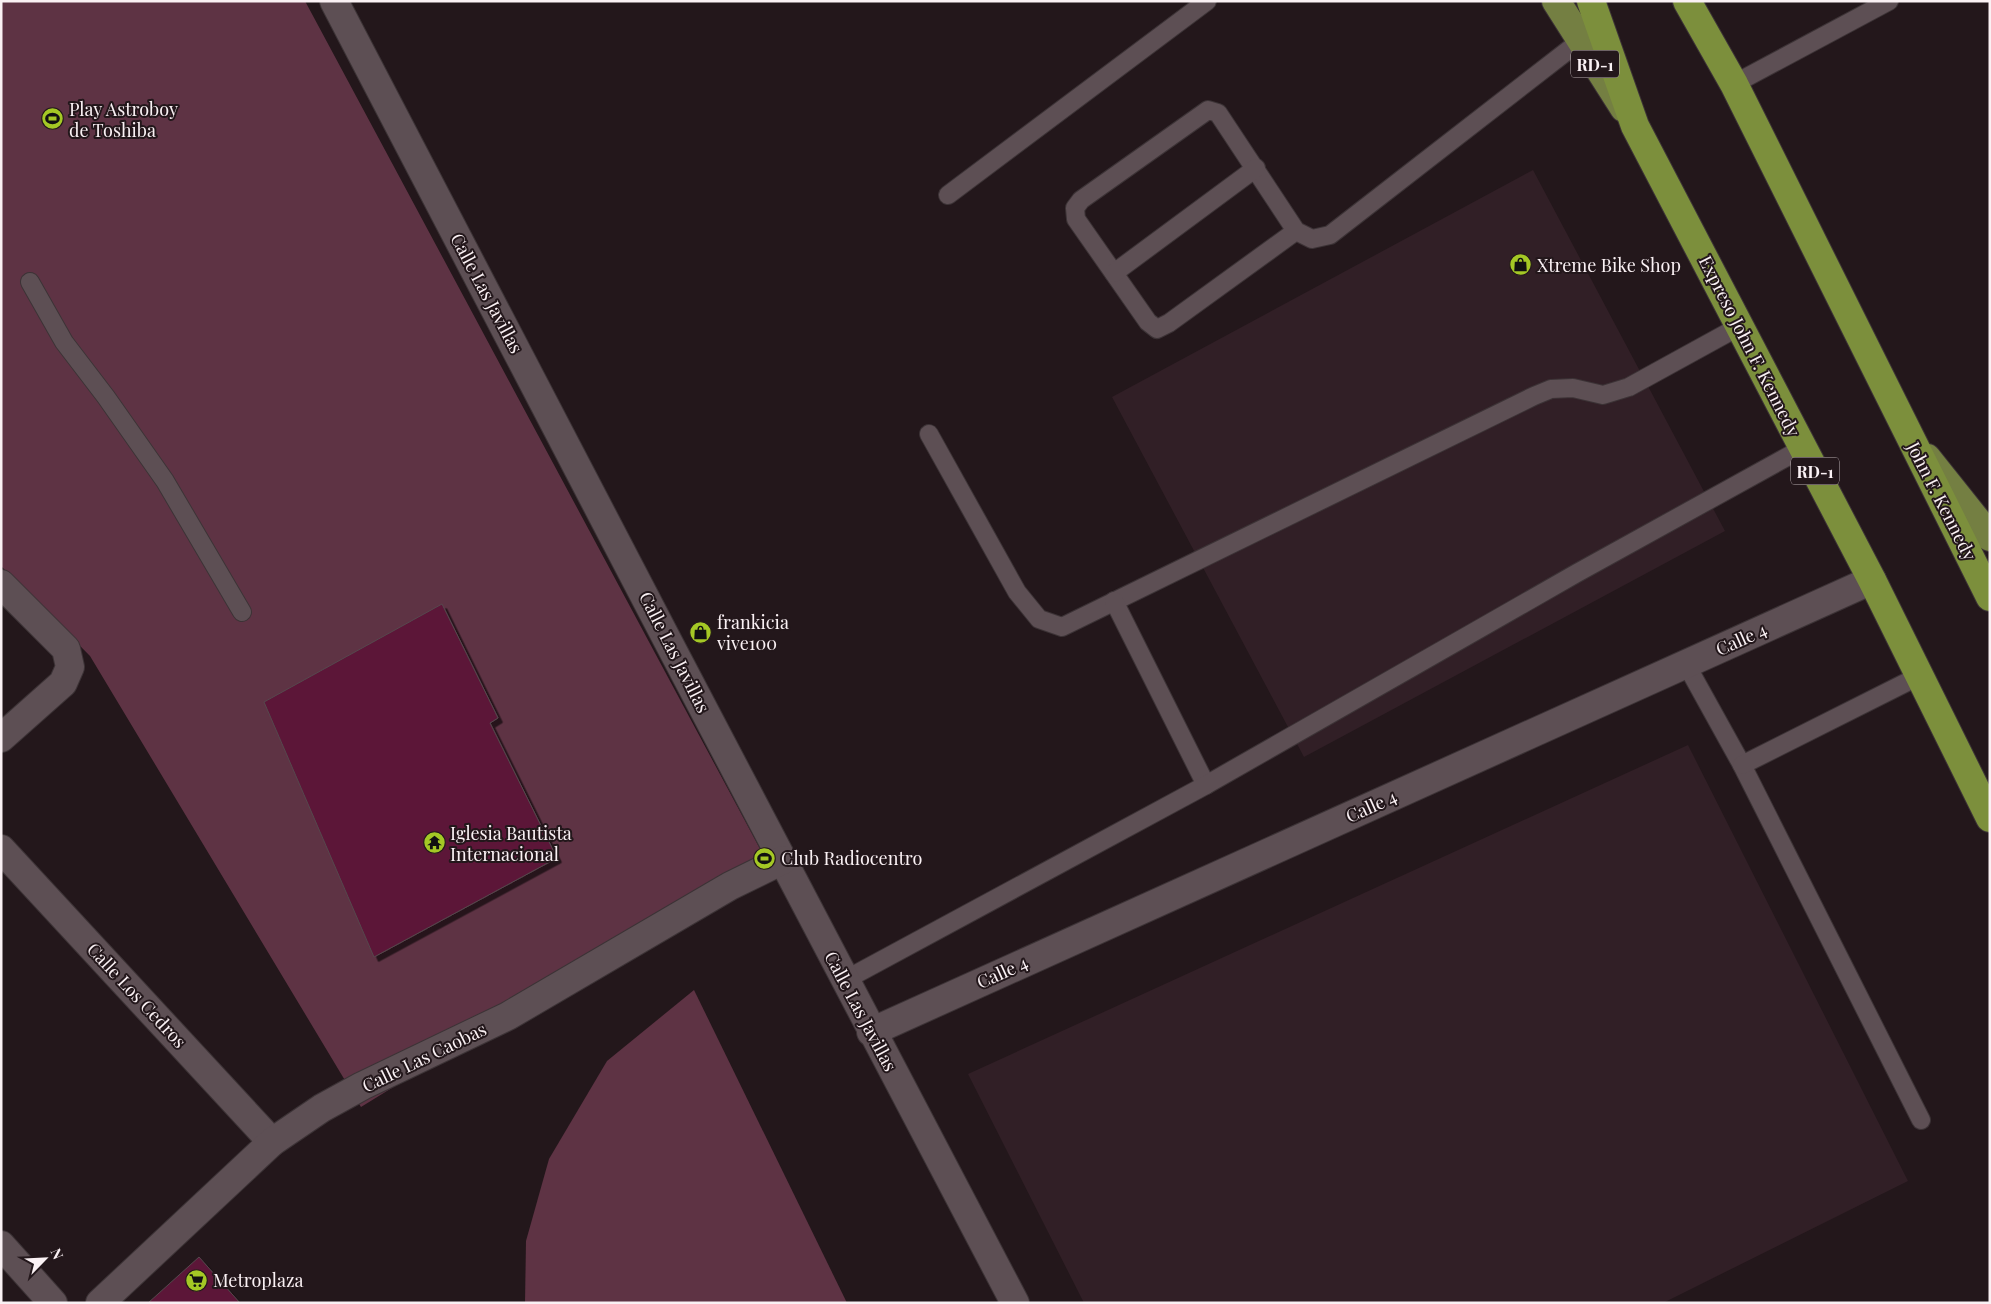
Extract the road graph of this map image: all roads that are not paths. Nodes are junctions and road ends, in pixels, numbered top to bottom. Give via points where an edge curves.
1 (334, 1) edge
2 (1207, 1) edge
3 (1556, 1) edge
4 (1592, 1) edge
5 (1687, 1) edge
6 (1702, 1) edge
7 (1889, 1) edge
8 (1580, 41) junction
9 (1734, 84) junction
10 (1635, 126) junction
11 (1256, 168) junction
12 (948, 195) dead end
13 (1296, 231) junction
14 (1114, 273) junction
15 (30, 282) dead end
16 (1740, 326) junction
17 (1907, 432) junction
18 (929, 434) dead end
19 (1803, 448) junction
20 (1990, 537) edge
21 (1872, 580) junction
22 (1, 584) edge
23 (1990, 597) edge
24 (1114, 601) junction
25 (242, 612) dead end
26 (1686, 664) junction
27 (1919, 676) junction
28 (1, 738) edge
29 (1742, 765) junction
30 (1206, 785) junction
31 (1990, 818) edge
32 (1, 848) edge
33 (782, 860) junction
34 (844, 980) junction
35 (871, 1032) junction
36 (1921, 1120) dead end
37 (272, 1142) junction
38 (1, 1244) edge
39 (52, 1303) edge
40 (100, 1303) edge
41 (1015, 1303) edge

1 - 33 street, Calle Las Javillas
2 - 12 lane
3 - 8 main road, RD-1
4 - 10 highway, Expreso John F. Kennedy / RD-1
5 - 9 highway
6 - 9 main road
7 - 9 lane
8 - 10 main road, RD-1
8 - 13 lane via 1330,235 1312,239
9 - 17 highway
10 - 16 highway, Expreso John F. Kennedy / RD-1
11 - 13 lane
11 - 14 lane
11 - 14 lane via 1218,113 1208,110 1081,200 1075,208 1076,219
13 - 14 lane via 1170,323 1157,329 1148,322
15 - 25 lane via 64,342 165,481
16 - 19 highway, Expreso John F. Kennedy / RD-1
16 - 24 lane via 1629,387 1603,395 1573,388 1551,389 1534,396
17 - 20 main road
17 - 23 highway, John F. Kennedy
18 - 24 lane via 1017,592 1039,619 1062,626
19 - 21 highway, Expreso John F. Kennedy / RD-1
19 - 30 lane
21 - 26 street, Calle 4
21 - 27 highway, Expreso John F. Kennedy / RD-1
22 - 28 street via 66,650 70,667 63,683
24 - 30 lane
26 - 29 lane
26 - 35 street, Calle 4
27 - 29 lane
27 - 31 highway, Expreso John F. Kennedy / RD-1
29 - 36 lane
30 - 34 lane
32 - 37 street, Calle Los Cedros
33 - 34 street, Calle Las Javillas
33 - 37 street, Calle Las Caobas via 730,886 508,1016 362,1086
34 - 35 street, Calle Las Javillas
35 - 41 street, Calle Las Javillas
37 - 40 street, Calle Las Caobas
38 - 39 street

